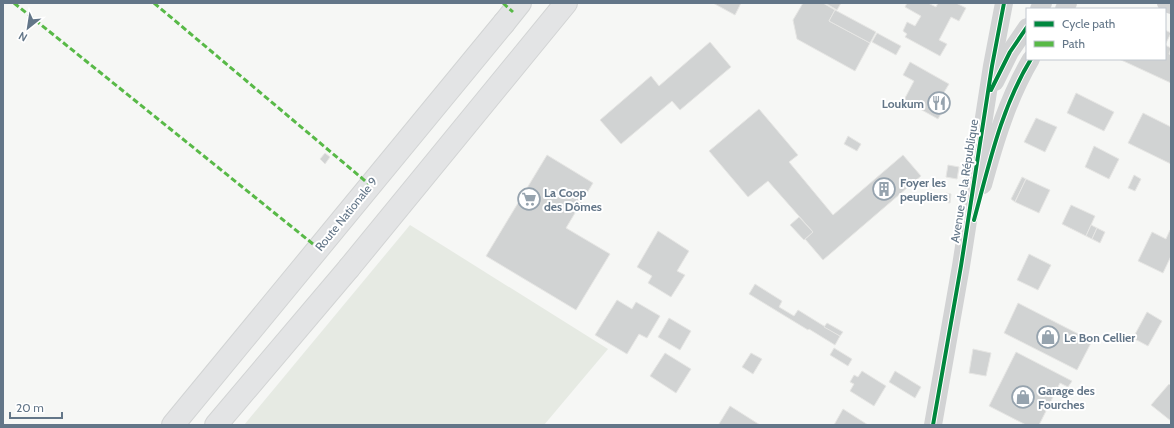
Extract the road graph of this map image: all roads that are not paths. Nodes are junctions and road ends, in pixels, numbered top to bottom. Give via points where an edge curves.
1 (520, 3) edge
2 (566, 3) edge
3 (1004, 3) edge
4 (1166, 3) edge
5 (1171, 6) edge
6 (1026, 28) edge
7 (1030, 60) edge
8 (987, 99) junction
9 (961, 266) junction
10 (173, 425) edge
11 (216, 425) edge
12 (932, 425) edge

1 - 10 main road, Route Nationale 9
2 - 11 main road via 349,268
3 - 8 street, Avenue de la République
4 - 5 street
6 - 8 street via 1010,52
7 - 9 street, Avenue de la République via 1010,98 996,139
8 - 9 street, Avenue de la République
9 - 12 street, Avenue de la République

